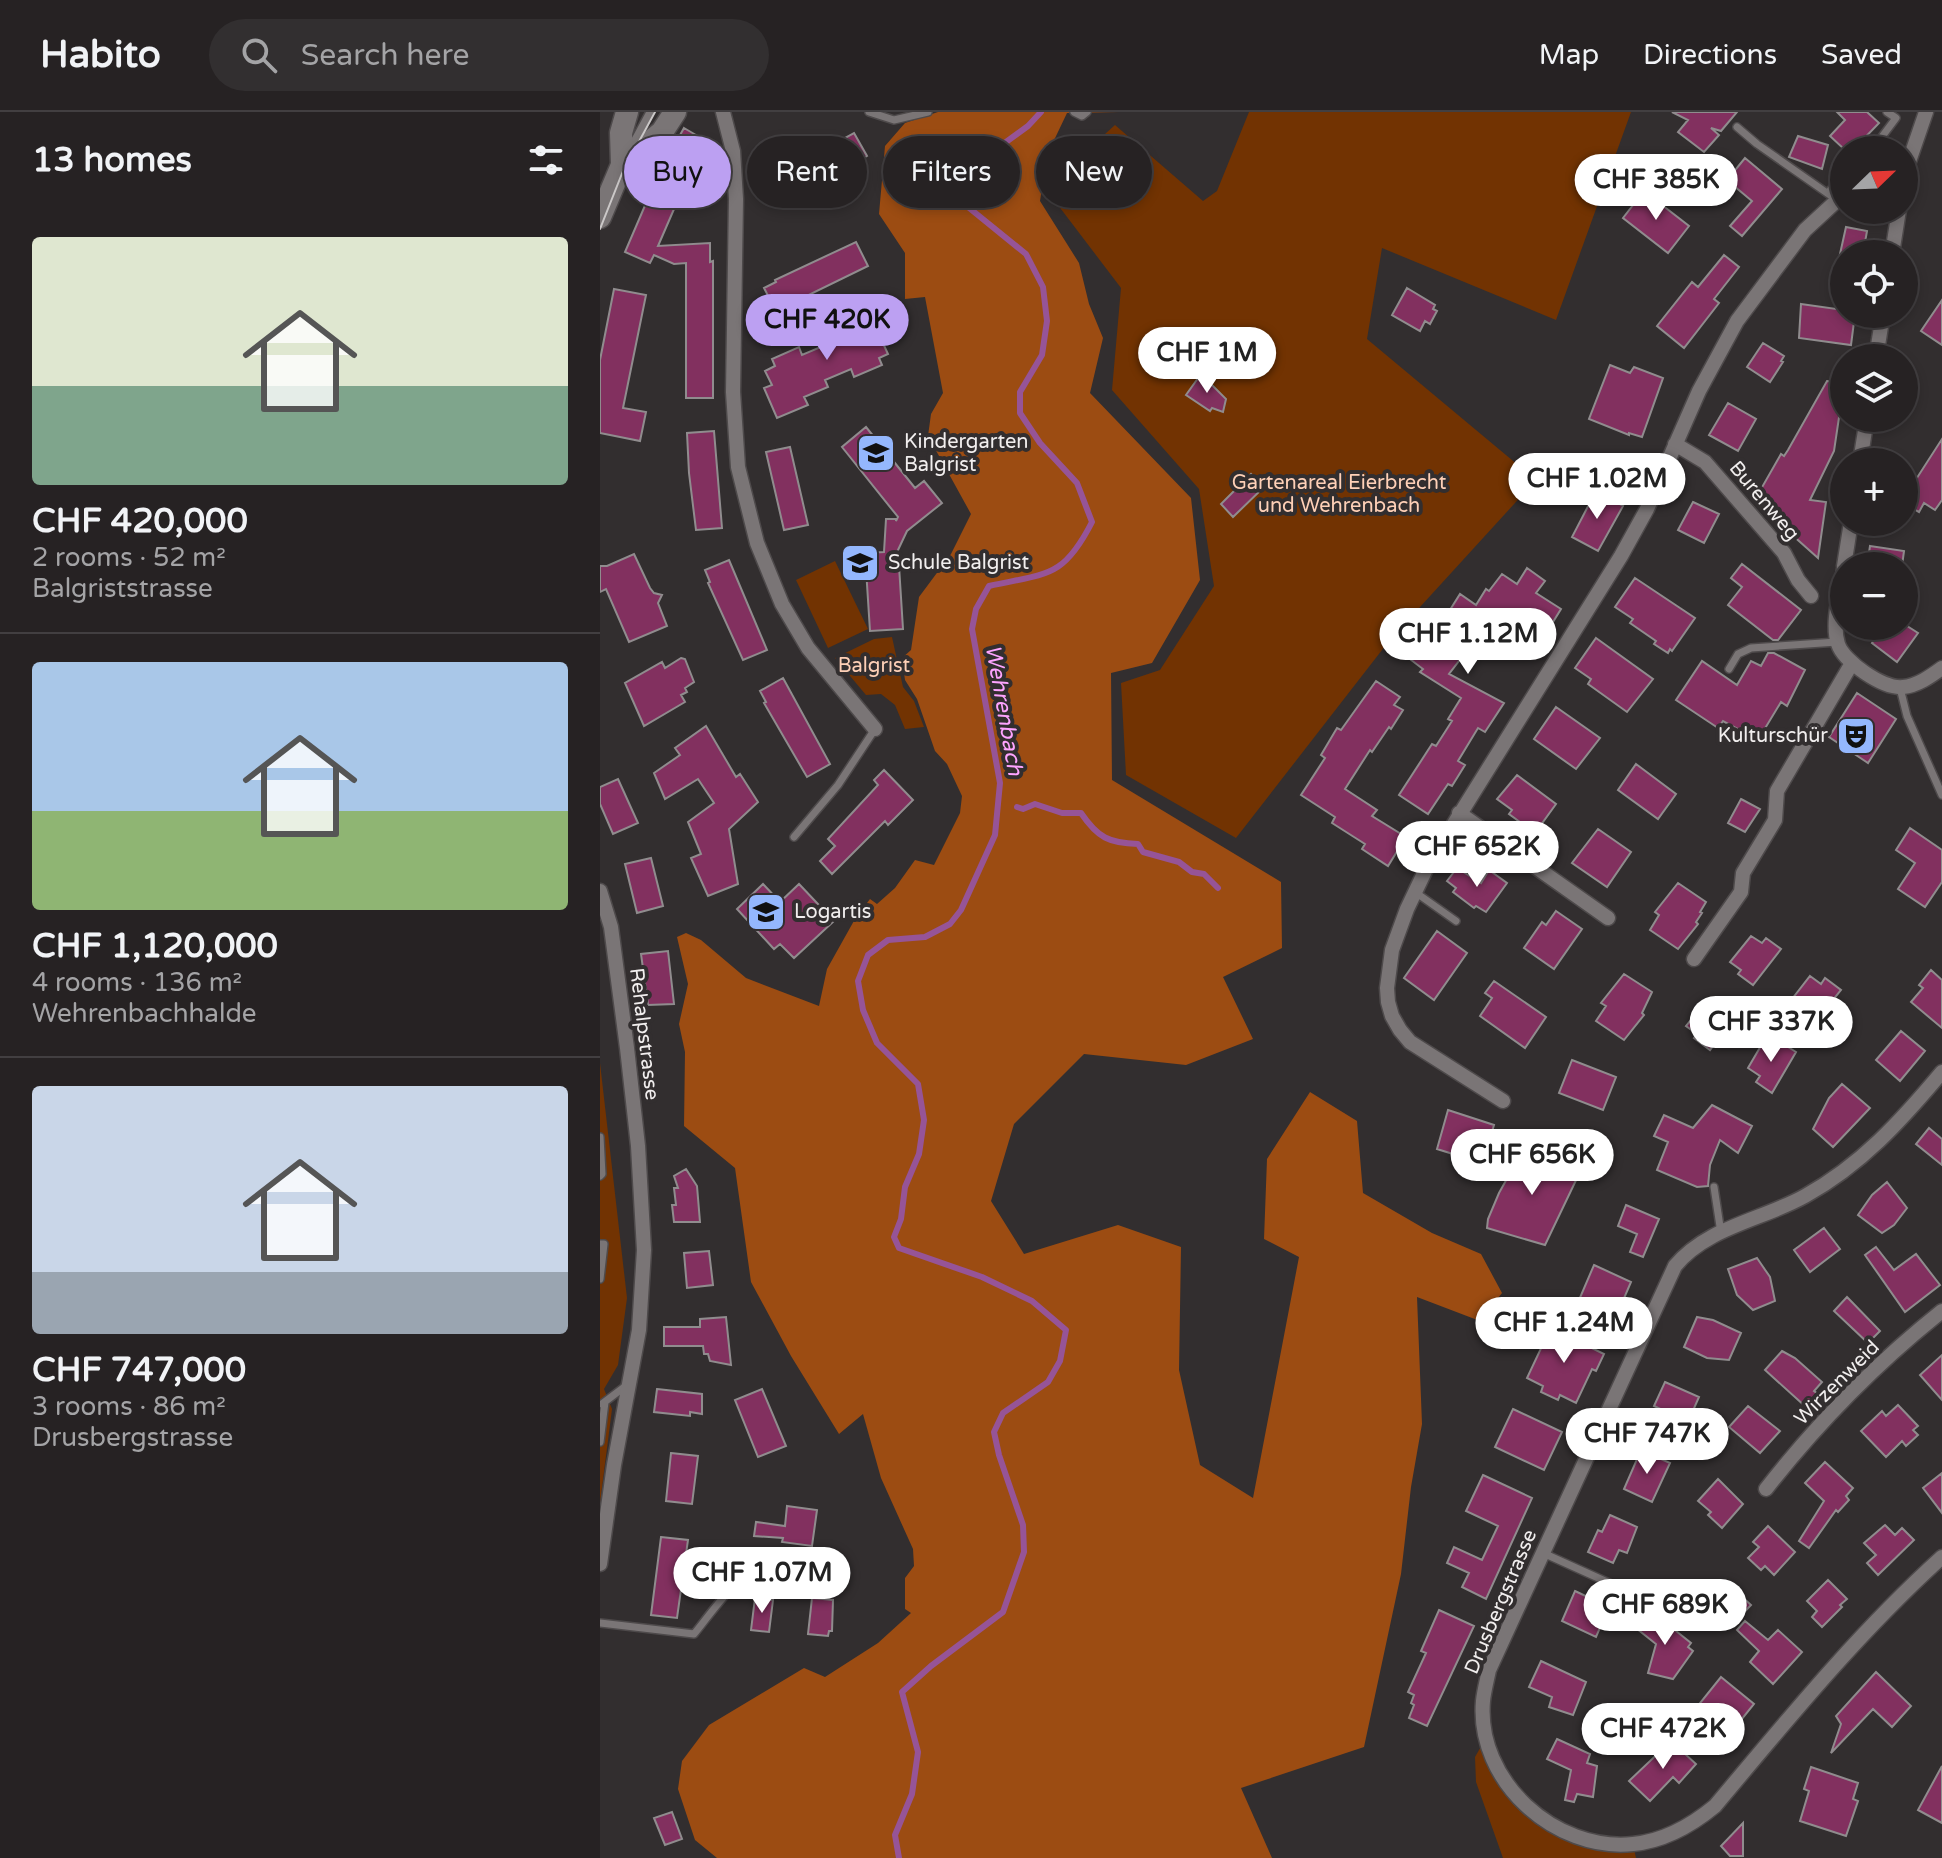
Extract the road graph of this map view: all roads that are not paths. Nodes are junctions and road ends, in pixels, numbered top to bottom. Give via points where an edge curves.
1 (627, 112) edge
2 (650, 112) edge
3 (675, 112) edge
4 (723, 112) edge
5 (869, 112) edge
6 (928, 112) edge
7 (1074, 112) edge
8 (1887, 112) edge
9 (1926, 112) edge
10 (1085, 114) edge
11 (1737, 127) dead end
12 (1882, 136) edge
13 (1917, 136) edge
14 (622, 165) junction
15 (1830, 192) edge
16 (1830, 203) edge
17 (601, 210) edge
18 (1675, 444) junction
19 (1811, 596) dead end
20 (1837, 642) joint
21 (1852, 663) junction
22 (1942, 668) edge
23 (1729, 669) dead end
24 (1900, 688) junction
25 (875, 729) joint
26 (1942, 795) edge
27 (1459, 813) junction
28 (794, 837) dead end
29 (600, 891) edge
30 (1415, 892) junction
31 (1608, 918) dead end
32 (1456, 921) dead end
33 (1694, 959) dead end
34 (1942, 1072) edge
35 (1503, 1101) dead end
36 (600, 1137) edge
37 (600, 1176) edge
38 (1714, 1187) dead end
39 (1721, 1233) junction
40 (600, 1244) edge
41 (600, 1279) edge
42 (1942, 1311) edge
43 (628, 1385) junction
44 (603, 1404) edge
45 (600, 1442) edge
46 (1766, 1489) dead end
47 (1543, 1553) junction
48 (1942, 1557) edge
49 (600, 1564) edge
50 (818, 1571) dead end
51 (1647, 1600) dead end
52 (600, 1623) edge

1 - 14 main road via 621,133
2 - 14 lane
3 - 14 main road via 662,132
4 - 25 street via 733,151 736,199 733,392 738,467 757,543 782,604 808,648
5 - 6 lane via 894,120
7 - 10 lane
8 - 12 lane via 1896,118
9 - 13 street
11 - 15 lane
14 - 17 main road
16 - 18 street via 1786,252 1737,321
18 - 19 street, Burenweg via 1705,462 1784,553
18 - 27 street via 1621,556
20 - 21 street
20 - 23 lane via 1751,648 1738,654
21 - 24 street
21 - 33 street via 1777,791 1775,820 1743,873 1741,892
22 - 24 street
24 - 26 lane
25 - 28 lane
27 - 30 street
27 - 31 street
29 - 43 street, Rehalpstrasse via 611,927 627,1048 644,1250 639,1330
30 - 32 lane
30 - 35 street via 1392,950 1387,988 1392,1016 1410,1042
34 - 39 street, Drusbergstrasse via 1878,1145 1830,1181
36 - 37 lane
38 - 39 lane
39 - 47 street, Drusbergstrasse via 1683,1256 1667,1279
40 - 41 lane
42 - 46 street, Wirzenweid via 1816,1430
43 - 44 lane
43 - 49 street, Rehalpstrasse
44 - 45 lane
47 - 48 street, Drusbergstrasse via 1489,1670 1483,1701 1494,1759 1520,1801 1560,1831 1597,1843 1633,1844 1672,1834 1715,1806 1841,1656
47 - 51 lane
50 - 52 lane via 760,1567 744,1576 694,1634

